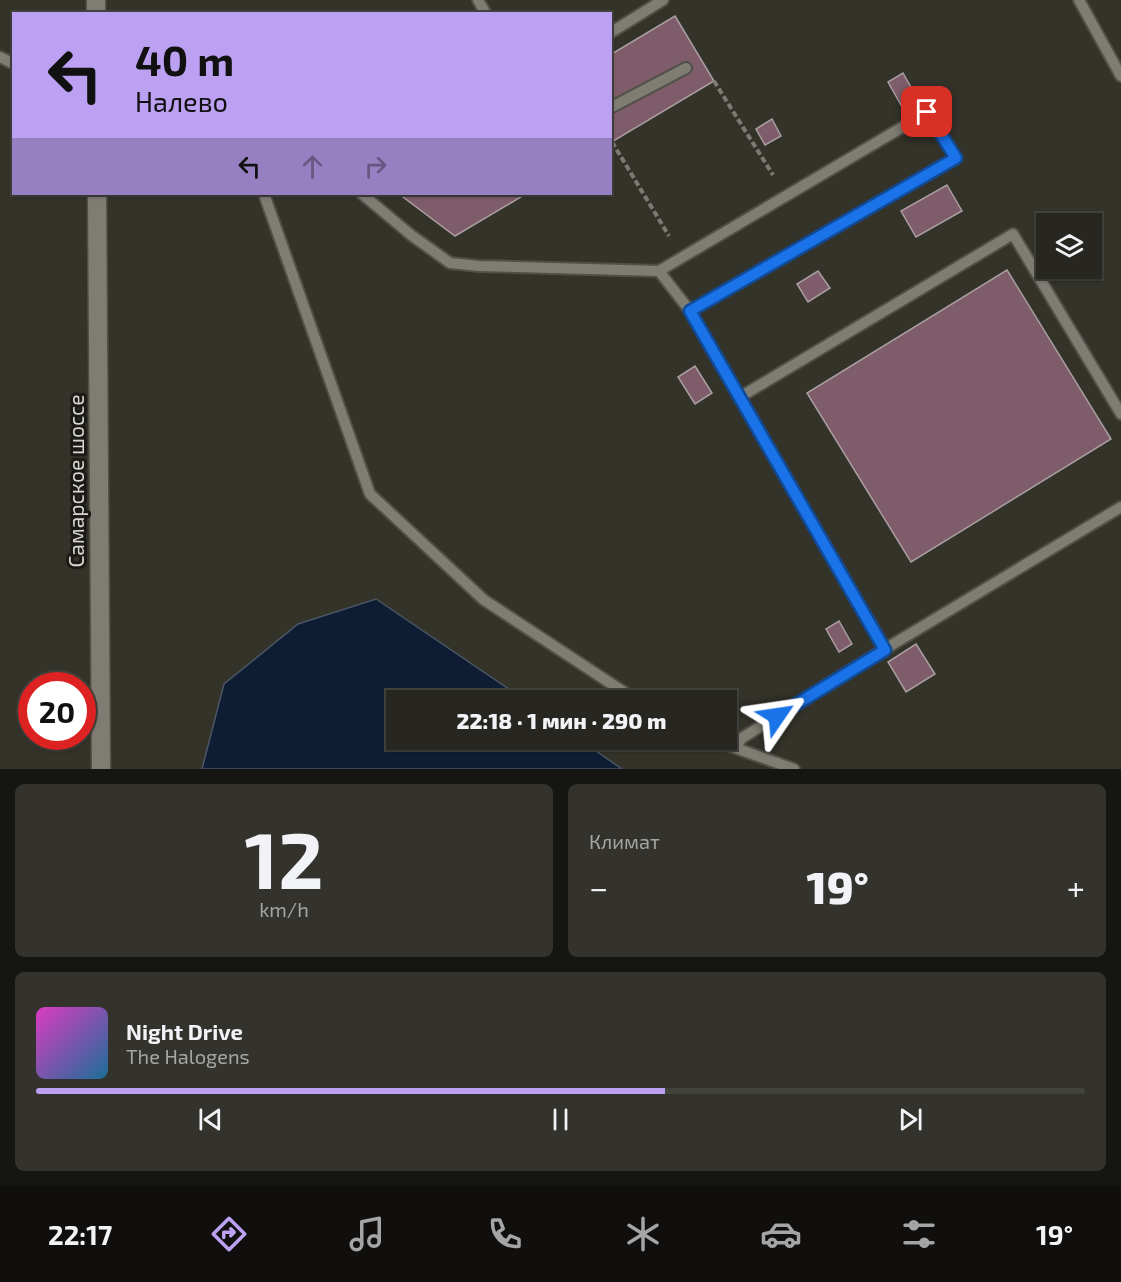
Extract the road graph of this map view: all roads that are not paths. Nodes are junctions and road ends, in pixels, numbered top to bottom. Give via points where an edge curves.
1 (663, 0) edge
2 (1078, 0) edge
3 (612, 32) edge
4 (687, 68) dead end
5 (1121, 76) edge
6 (612, 107) edge
7 (97, 195) edge
8 (264, 195) edge
9 (363, 195) edge
10 (659, 271) junction
11 (690, 311) junction
12 (740, 397) junction
13 (1121, 414) edge
14 (1121, 507) edge
15 (885, 650) junction
16 (621, 690) edge
17 (737, 745) edge
18 (737, 749) edge
19 (101, 769) edge
20 (794, 769) edge

1 - 3 lane
2 - 5 lane
4 - 6 lane
7 - 19 street, Самарское шоссе
8 - 16 lane via 370,494 484,600
9 - 10 lane via 450,263
10 - 11 lane
10 - 11 lane via 927,112 956,158
11 - 12 lane
12 - 13 lane via 1013,234
12 - 15 lane
14 - 15 lane
15 - 17 lane via 741,738
18 - 20 lane

